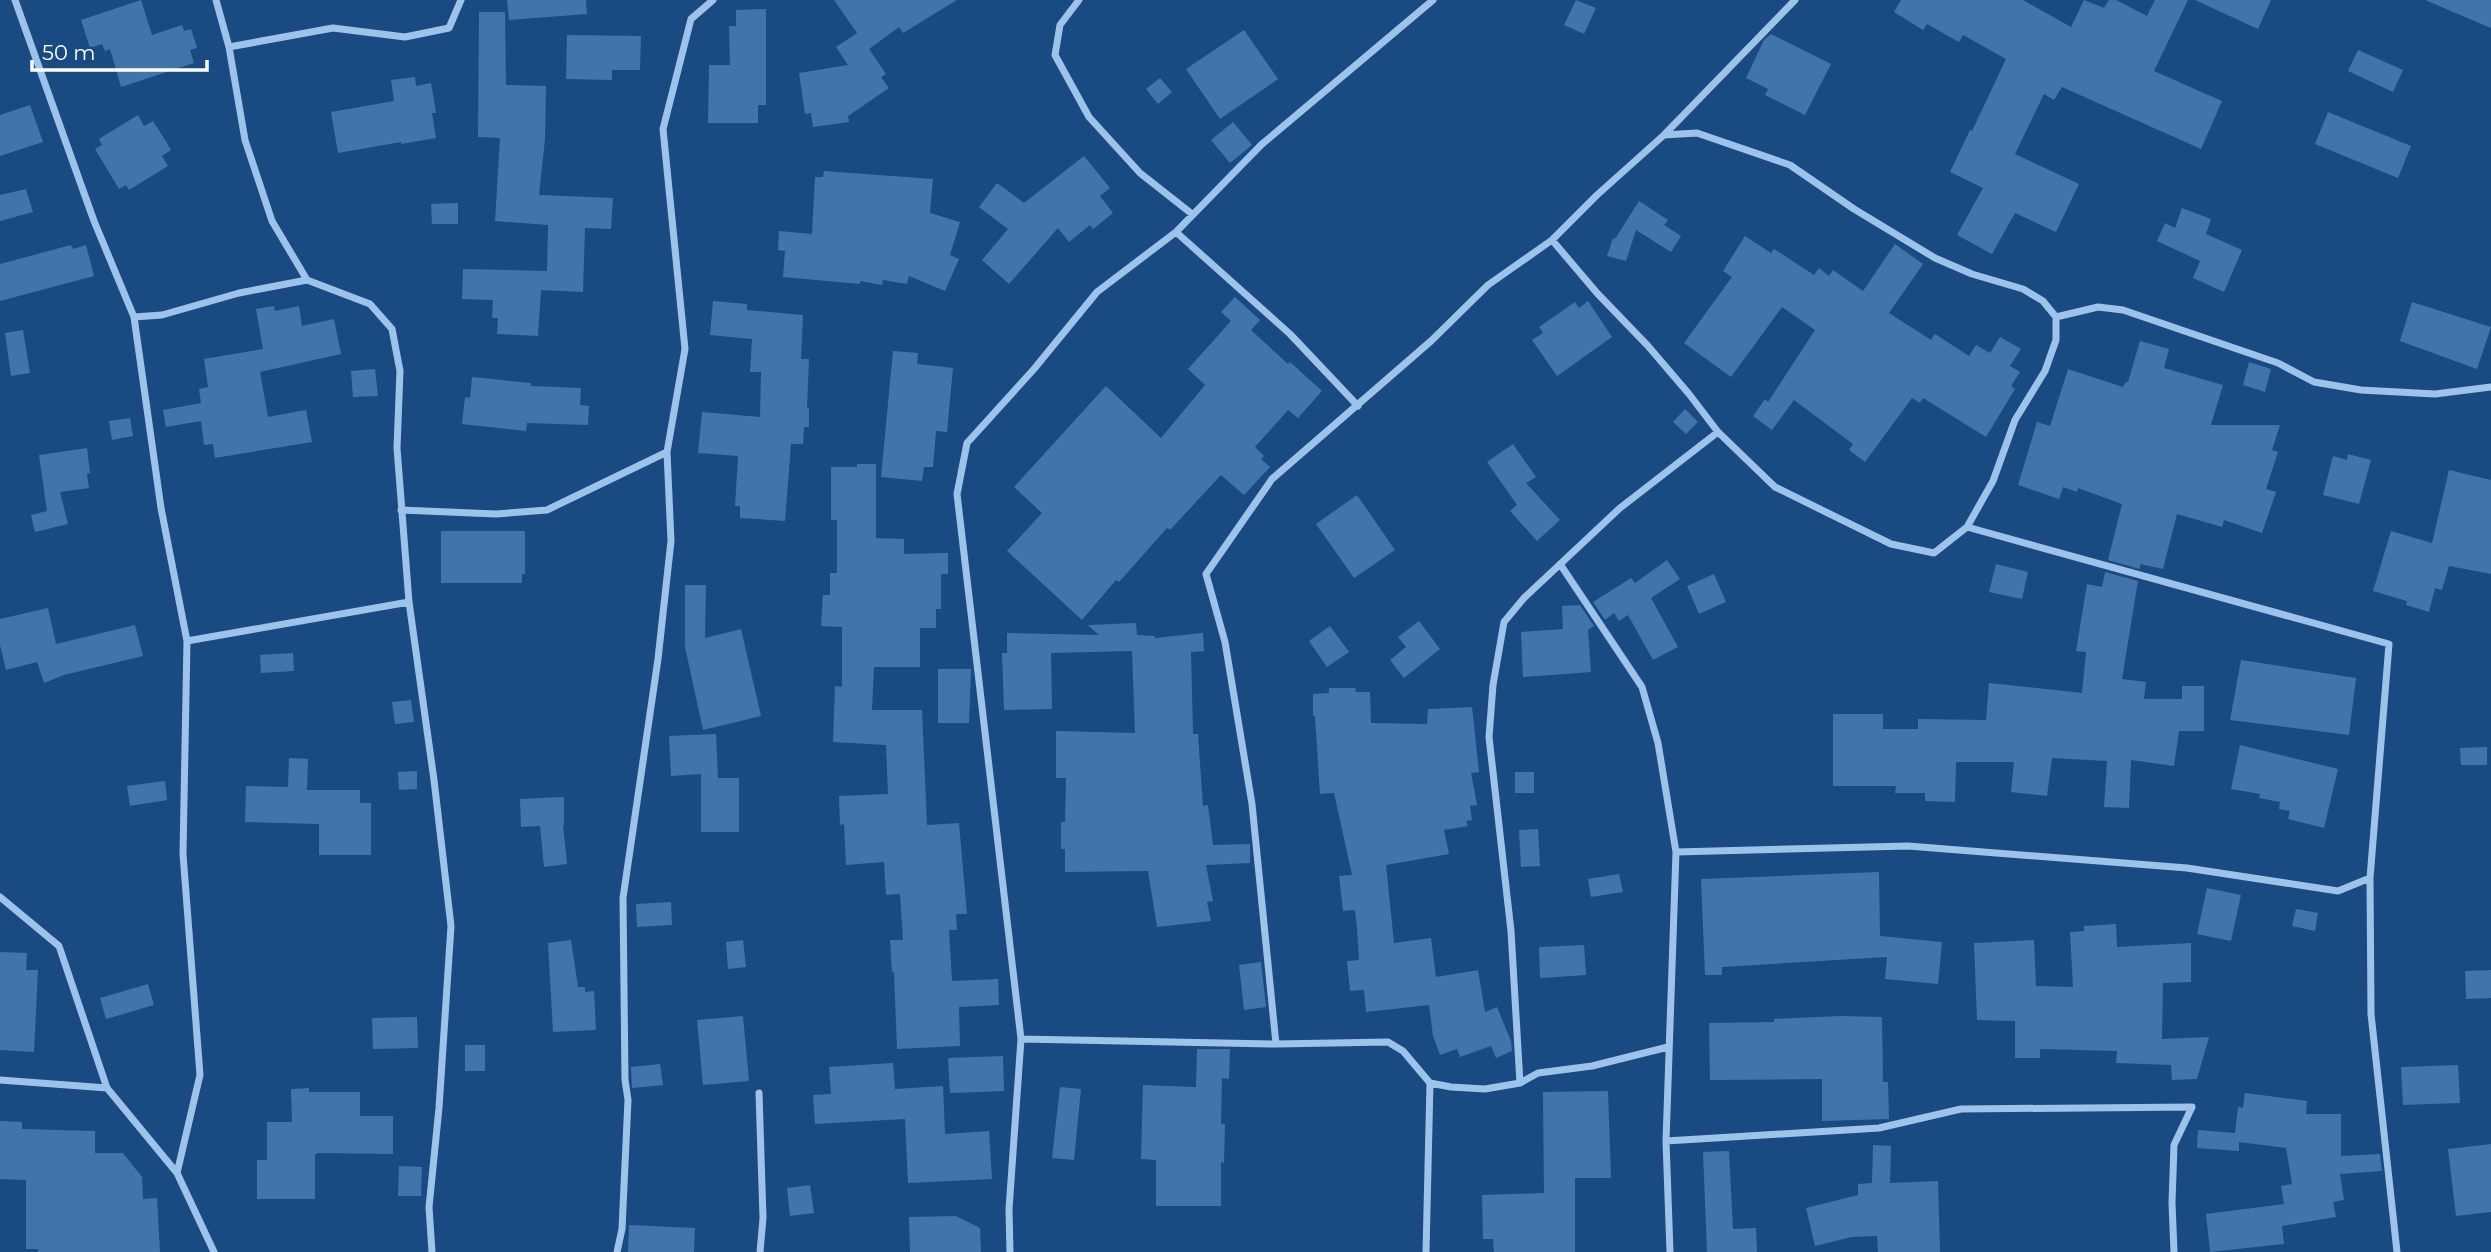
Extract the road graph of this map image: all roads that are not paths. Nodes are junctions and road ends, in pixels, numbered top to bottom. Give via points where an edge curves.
1 (15, 0) edge
2 (216, 0) edge
3 (461, 0) edge
4 (713, 0) edge
5 (1079, 0) edge
6 (1433, 0) edge
7 (1795, 0) edge
8 (229, 47) junction
9 (1664, 135) junction
10 (1192, 214) junction
11 (1176, 232) junction
12 (1552, 240) junction
13 (307, 280) junction
14 (134, 317) junction
15 (2056, 317) junction
16 (2491, 387) edge
17 (1358, 406) junction
18 (1718, 432) junction
19 (667, 452) junction
20 (401, 510) junction
21 (1967, 527) junction
22 (1560, 564) junction
23 (409, 602) junction
24 (187, 641) junction
25 (1676, 852) junction
26 (2370, 878) junction
27 (0, 897) edge
28 (1021, 1039) junction
29 (1276, 1044) junction
30 (1668, 1047) junction
31 (0, 1080) edge
32 (1430, 1083) junction
33 (1520, 1083) junction
34 (107, 1088) junction
35 (759, 1093) dead end
36 (1666, 1141) junction
37 (177, 1173) junction
38 (214, 1252) edge
39 (432, 1252) edge
40 (617, 1252) edge
41 (760, 1252) edge
42 (1010, 1252) edge
43 (1426, 1252) edge
44 (1670, 1252) edge
45 (2174, 1252) edge
46 (2397, 1252) edge

1 - 14 street via 94,221
2 - 8 street
3 - 8 street via 449,28 405,37 333,28
4 - 19 street via 691,19 663,129 685,349
5 - 10 street via 1060,25 1055,55 1089,117 1140,173
6 - 10 street via 1261,145
7 - 9 street
8 - 13 street via 245,140 264,198 272,221
9 - 12 street
9 - 15 street via 1697,133 1790,165 1935,258 2023,289 2043,301
10 - 11 street
11 - 17 street via 1290,334
11 - 28 street via 1097,292 967,443 964,456 957,494
12 - 17 street via 1488,285
12 - 18 street
13 - 14 street via 162,315
13 - 20 street via 370,304 393,329 400,371 397,448
14 - 24 street via 161,508
15 - 16 street via 2098,307 2123,310 2278,363 2314,382 2361,390 2435,394
15 - 21 street via 2056,340 2045,371 2015,420 1993,481
17 - 29 street via 1272,479 1206,575 1224,642 1252,804
18 - 21 street via 1775,487 1891,544 1934,553
18 - 22 street via 1620,508
19 - 20 street via 547,510 496,514
19 - 40 street via 671,541 624,898 628,1100
20 - 23 street
21 - 26 street via 2389,645
22 - 25 street via 1642,687 1658,743
22 - 33 street via 1504,622 1493,685 1489,737 1511,931
23 - 24 street
23 - 39 street via 451,926 429,1206
24 - 37 street via 183,854 200,1075
25 - 26 street via 1908,846 2187,868 2338,891
25 - 30 street
26 - 46 street via 2371,1014
27 - 34 street via 59,946
28 - 29 street
28 - 42 street
29 - 32 street via 1388,1042 1403,1051
30 - 33 street via 1592,1066 1538,1073
30 - 36 street
31 - 34 street
32 - 33 street via 1485,1089
32 - 43 street
34 - 37 street
35 - 41 street
36 - 44 street
36 - 45 street via 1879,1128 1961,1109 2192,1107 2174,1145
37 - 38 street

